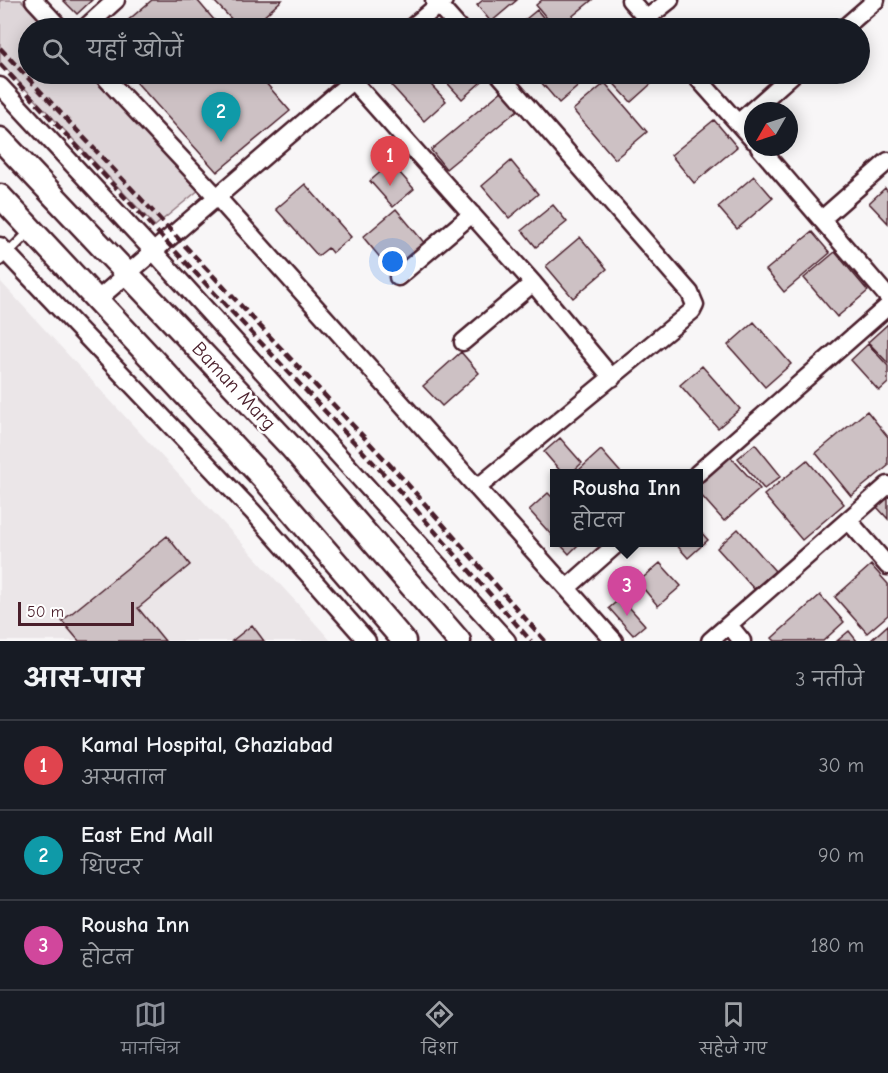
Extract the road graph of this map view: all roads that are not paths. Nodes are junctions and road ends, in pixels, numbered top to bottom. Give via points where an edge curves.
1 (34, 0) edge
2 (116, 0) edge
3 (630, 0) edge
4 (670, 0) edge
5 (876, 0) edge
6 (439, 2) edge
7 (51, 18) edge
8 (96, 18) edge
9 (422, 18) edge
10 (451, 18) edge
11 (646, 18) edge
12 (655, 18) edge
13 (855, 18) edge
14 (111, 84) edge
15 (348, 84) edge
16 (362, 84) edge
17 (508, 84) edge
18 (703, 84) edge
19 (782, 84) edge
20 (0, 86) edge
21 (738, 123) junction
22 (744, 130) edge
23 (0, 139) edge
24 (767, 156) edge
25 (888, 161) edge
26 (0, 196) edge
27 (217, 197) junction
28 (472, 214) junction
29 (822, 219) junction
30 (32, 230) junction
31 (154, 252) junction
32 (2, 254) edge
33 (128, 274) junction
34 (398, 277) dead end
35 (532, 283) junction
36 (888, 297) edge
37 (98, 300) junction
38 (888, 306) edge
39 (463, 342) dead end
40 (612, 378) junction
41 (703, 469) edge
42 (888, 485) edge
43 (477, 488) junction
44 (848, 520) junction
45 (614, 547) edge
46 (888, 566) edge
47 (567, 588) junction
48 (729, 625) junction
49 (367, 641) edge
50 (405, 641) edge
51 (459, 641) edge
52 (507, 641) edge
53 (614, 641) edge
54 (710, 641) edge
55 (742, 641) edge

1 - 7 street
2 - 8 street
3 - 11 street
4 - 12 street
5 - 13 street
6 - 9 street
6 - 10 street
14 - 27 street
15 - 27 street
16 - 28 street
17 - 40 street via 694,298 692,311
18 - 21 street
19 - 21 street
20 - 31 street
21 - 22 street
23 - 33 main road, Baman Marg
24 - 29 street
25 - 29 street
26 - 30 main road, Baman Marg
27 - 31 street
27 - 43 street
28 - 34 street
28 - 35 street
29 - 36 street
30 - 32 lane
30 - 37 main road, Baman Marg
31 - 33 street
31 - 52 street
32 - 49 street via 253,512
33 - 37 street
33 - 51 main road, Baman Marg via 292,448
35 - 39 street
35 - 40 street
37 - 50 main road, Baman Marg via 263,478
38 - 41 street
40 - 43 street
42 - 44 street
43 - 47 street
44 - 46 street
44 - 48 street
45 - 47 street
47 - 53 street
48 - 54 street
48 - 55 street

